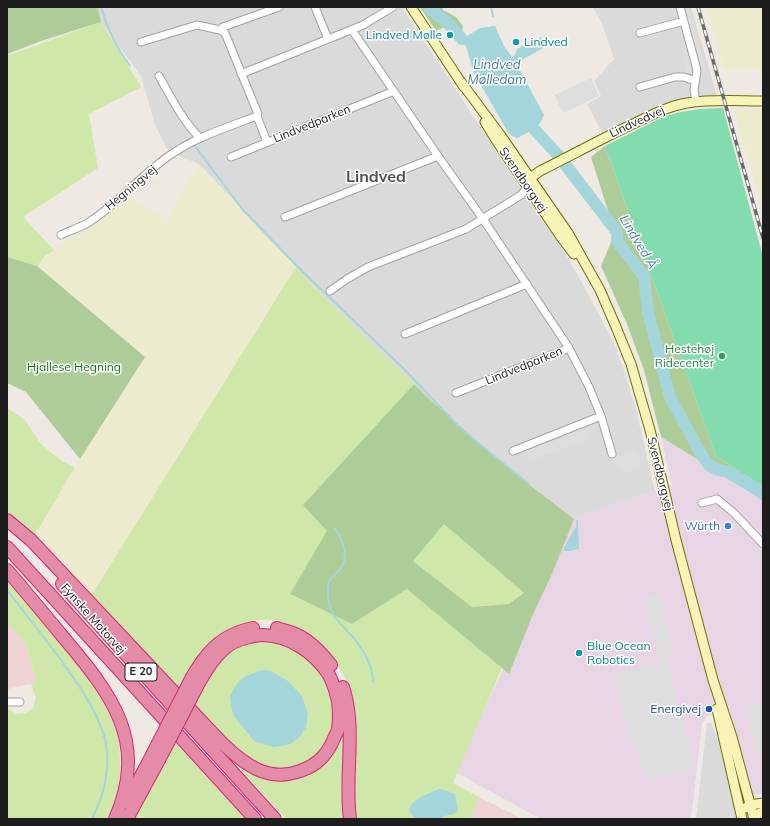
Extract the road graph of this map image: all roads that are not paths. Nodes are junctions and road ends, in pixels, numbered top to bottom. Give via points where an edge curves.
1 (279, 7) edge
2 (315, 7) edge
3 (393, 7) edge
4 (411, 7) edge
5 (680, 7) edge
6 (684, 21) junction
7 (220, 30) junction
8 (352, 30) junction
9 (640, 33) dead end
10 (328, 39) junction
11 (141, 42) dead end
12 (241, 74) junction
13 (159, 76) dead end
14 (695, 81) junction
15 (640, 87) dead end
16 (394, 91) junction
17 (763, 101) edge
18 (696, 102) junction
19 (257, 116) junction
20 (200, 138) junction
21 (267, 142) junction
22 (438, 156) junction
23 (231, 157) dead end
24 (530, 183) junction
25 (285, 217) dead end
26 (483, 219) junction
27 (61, 235) dead end
28 (528, 284) junction
29 (330, 291) dead end
30 (405, 334) dead end
31 (569, 348) junction
32 (456, 393) dead end
33 (601, 416) junction
34 (513, 451) dead end
35 (612, 454) dead end
36 (702, 503) dead end
37 (7, 520) edge
38 (7, 526) edge
39 (763, 544) edge
40 (7, 547) edge
41 (7, 570) edge
42 (196, 680) junction
43 (713, 680) junction
44 (7, 702) edge
45 (20, 702) dead end
46 (155, 757) junction
47 (763, 802) edge
48 (745, 811) edge
49 (763, 812) edge
50 (753, 817) edge
51 (116, 819) edge
52 (127, 819) edge
53 (255, 819) edge
54 (274, 819) edge
55 (350, 819) edge

1 - 7 street
2 - 10 street
3 - 8 street
4 - 24 main road, Svendborgvej via 496,140
5 - 6 street
6 - 9 street
6 - 14 street via 696,66
7 - 11 street via 197,25
7 - 12 street via 225,33
8 - 10 street
8 - 16 street, Lindvedparken
10 - 12 street
12 - 19 street
13 - 20 street via 183,118
14 - 15 street via 680,76
14 - 18 street
16 - 21 street, Lindvedparken
16 - 22 street, Lindvedparken
17 - 18 main road, Lindvedvej
18 - 24 main road, Lindvedvej via 664,109 599,140 540,171 533,176
19 - 20 street, Hegningvej
19 - 21 street
20 - 27 street, Hegningvej via 165,159 86,224
21 - 23 street, Lindvedparken
22 - 25 street
22 - 26 street, Lindvedparken
24 - 26 street via 521,195
24 - 43 main road, Svendborgvej via 568,233 591,273 631,364
26 - 28 street, Lindvedparken
26 - 29 street via 466,229 368,267
28 - 30 street
28 - 31 street, Lindvedparken
31 - 32 street, Lindvedparken
31 - 33 street, Lindvedparken via 587,380
33 - 34 street
33 - 35 street, Lindvedparken
36 - 39 street via 717,499 734,512
37 - 42 highway via 31,540 236,757 270,774 293,774 316,763 325,756 332,744 338,729 339,711 329,676 317,660 303,648 286,639 260,634 233,643 222,651
38 - 54 highway, Fynske Motorvej / E 20
40 - 53 highway, Fynske Motorvej / E 20
41 - 51 highway via 84,662 110,699 122,725 127,744 128,766 126,786
42 - 46 highway, bridge
42 - 55 highway via 204,658 216,645 243,630 277,628 293,633 322,653 338,676 348,709
43 - 48 main road, Svendborgvej via 715,702
43 - 48 main road, Svendborgvej via 732,737
44 - 45 street
46 - 51 highway
46 - 52 highway
47 - 48 main road
48 - 50 main road, Svendborgvej
49 - 50 main road

